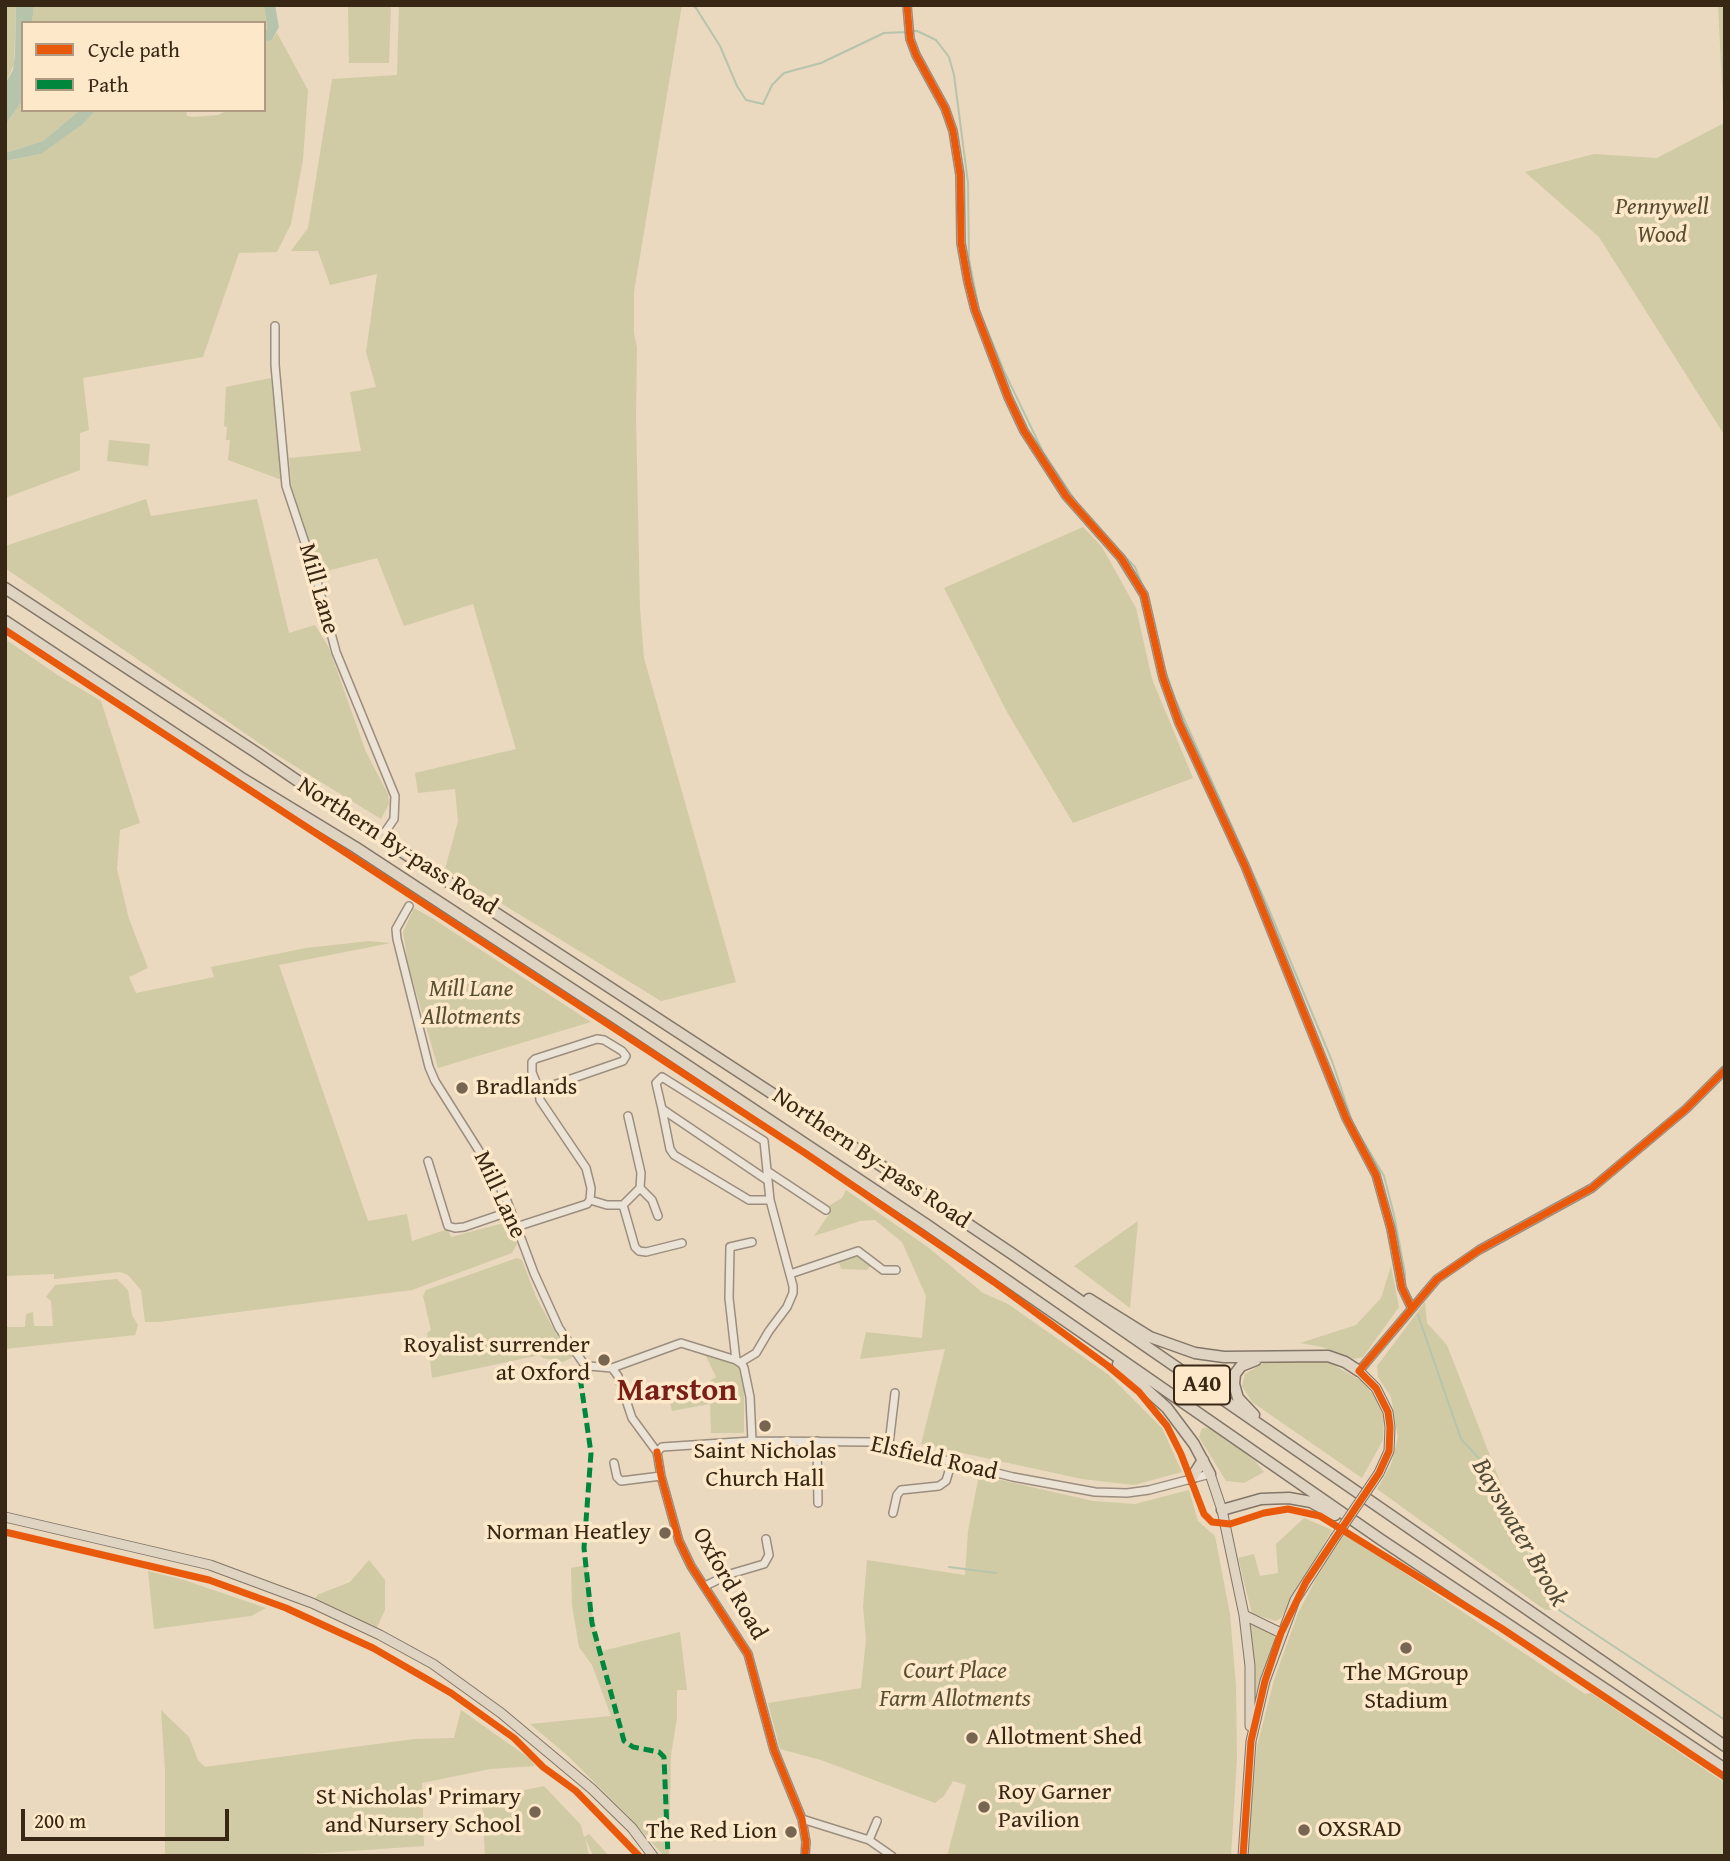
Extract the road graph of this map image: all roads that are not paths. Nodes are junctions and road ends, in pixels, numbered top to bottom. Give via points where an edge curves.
1 (907, 5) edge
2 (275, 326) dead end
3 (5, 588) edge
4 (5, 621) edge
5 (381, 838) junction
6 (410, 906) dead end
7 (1725, 1070) edge
8 (540, 1090) junction
9 (662, 1109) junction
10 (628, 1116) dead end
11 (428, 1161) dead end
12 (768, 1171) junction
13 (766, 1180) junction
14 (640, 1188) junction
15 (590, 1200) junction
16 (770, 1200) junction
17 (622, 1205) junction
18 (826, 1210) dead end
19 (511, 1211) junction
20 (658, 1216) dead end
21 (516, 1227) junction
22 (752, 1242) dead end
23 (682, 1243) dead end
24 (1011, 1253) junction
25 (895, 1270) dead end
26 (790, 1273) junction
27 (1411, 1307) junction
28 (1077, 1328) junction
29 (1269, 1357) junction
30 (739, 1361) junction
31 (612, 1368) junction
32 (1359, 1371) junction
33 (895, 1393) dead end
34 (752, 1441) junction
35 (817, 1441) junction
36 (1286, 1443) junction
37 (889, 1444) junction
38 (657, 1452) junction
39 (1203, 1460) junction
40 (952, 1461) junction
41 (614, 1463) dead end
42 (1210, 1474) junction
43 (661, 1476) junction
44 (1191, 1479) junction
45 (818, 1503) dead end
46 (1222, 1510) junction
47 (893, 1513) dead end
48 (5, 1517) edge
49 (766, 1539) dead end
50 (1381, 1539) junction
51 (705, 1586) junction
52 (1244, 1615) junction
53 (1281, 1633) junction
54 (1251, 1741) junction
55 (1725, 1746) edge
56 (1725, 1769) edge
57 (802, 1819) junction
58 (877, 1821) dead end
59 (869, 1840) junction
60 (653, 1856) edge
61 (805, 1856) edge
62 (892, 1856) edge
63 (1242, 1856) edge

1 - 27 street via 910,39 953,131 968,282 1008,397 1066,496 1121,558 1144,595 1163,678 1179,723 1245,866 1346,1118 1376,1175 1402,1288
2 - 5 street, Mill Lane via 286,486 336,652 395,796 394,819
3 - 5 highway, Northern By-pass Road / A40
4 - 28 highway, Northern By-pass Road / A40 via 605,1010
5 - 24 highway, Northern By-pass Road / A40
6 - 19 street, Mill Lane via 396,929 397,939 429,1067
7 - 27 street via 1592,1188 1479,1250 1437,1279
8 - 8 street via 531,1066 535,1059 597,1039 626,1056 623,1061
8 - 15 street via 545,1110 586,1168
9 - 12 street via 656,1083 662,1077 764,1141
9 - 13 street
9 - 16 street via 674,1155 749,1200
10 - 14 street
11 - 19 street via 448,1226 464,1227
12 - 13 street
12 - 18 street
13 - 16 street
14 - 17 street
14 - 20 street via 652,1200
15 - 17 street
15 - 21 street
16 - 26 street
17 - 23 street via 639,1251
19 - 21 street, Mill Lane
21 - 31 street, Mill Lane via 561,1332 584,1364
22 - 30 street via 730,1247 729,1313
24 - 29 highway via 1172,1346 1224,1357
24 - 36 highway, Northern By-pass Road / A40
25 - 26 street via 883,1270 858,1251
26 - 30 street via 793,1297 757,1353
27 - 32 street
28 - 39 highway via 1167,1408
28 - 50 highway, Northern By-pass Road / A40
29 - 32 highway via 1328,1356
29 - 36 highway via 1241,1366 1234,1384 1238,1398
30 - 31 street via 681,1343
30 - 34 street via 750,1397
31 - 38 street via 632,1418
32 - 53 main road, bridge via 1376,1388 1388,1412 1389,1451 1296,1600
33 - 37 street
34 - 35 street, Elsfield Road
34 - 38 street, Elsfield Road via 662,1447
35 - 37 street, Elsfield Road
35 - 45 street
36 - 55 highway, Northern By-pass Road / A40
37 - 40 street, Elsfield Road
38 - 43 street, Oxford Road
39 - 42 highway
39 - 44 highway
40 - 44 street, Elsfield Road via 1095,1492 1127,1493
40 - 47 street via 946,1481 939,1486 901,1490
41 - 43 street via 621,1482
42 - 44 street, Elsfield Road
42 - 46 main road
43 - 51 street, Oxford Road via 679,1541
46 - 50 highway via 1261,1499 1311,1502
46 - 52 main road
48 - 60 main road via 210,1565 301,1598 380,1635 433,1664 501,1713 592,1789
49 - 51 street via 764,1564
50 - 56 highway, Northern By-pass Road / A40
51 - 57 street, Oxford Road via 748,1654 774,1751
52 - 53 main road
52 - 54 main road
53 - 54 main road
54 - 63 main road
57 - 59 street
57 - 61 street, Oxford Road
58 - 59 street
59 - 62 street

